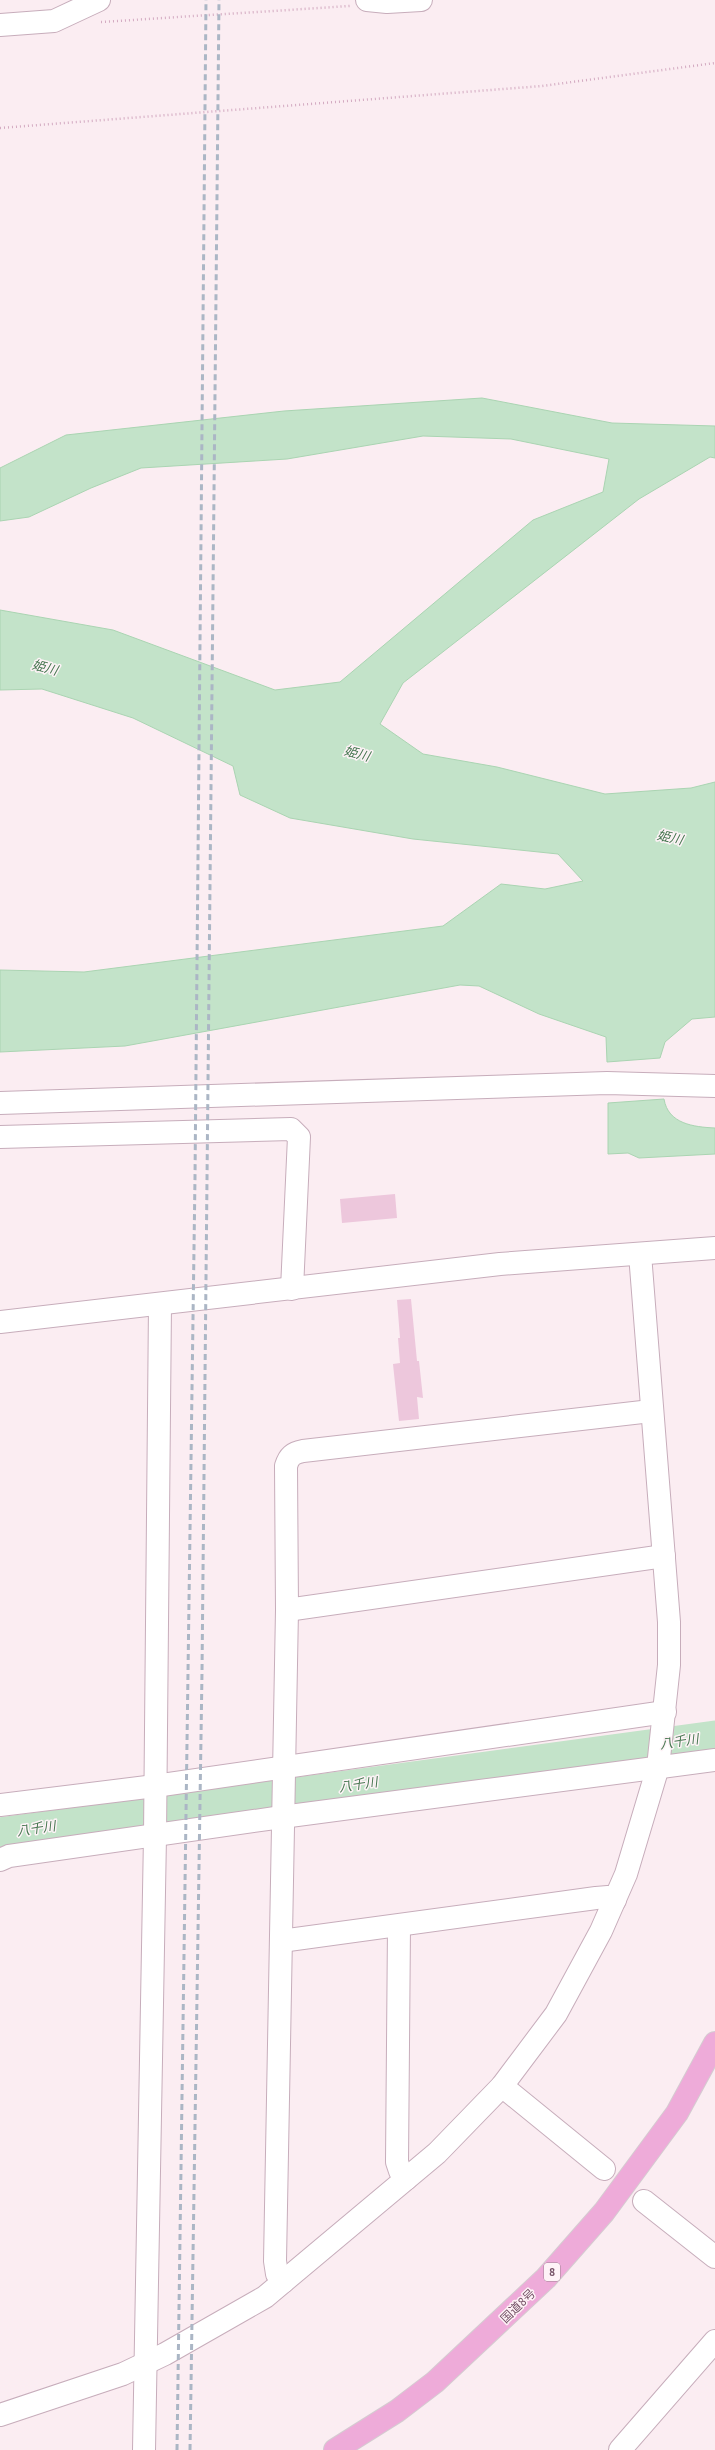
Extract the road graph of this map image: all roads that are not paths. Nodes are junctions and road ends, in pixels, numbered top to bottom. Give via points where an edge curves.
1 (99, 0) edge
2 (368, 0) edge
3 (420, 0) edge
4 (0, 25) edge
5 (715, 1086) edge
6 (0, 1103) edge
7 (0, 1137) edge
8 (715, 1248) edge
9 (640, 1254) junction
10 (292, 1289) junction
11 (160, 1304) junction
12 (0, 1322) edge
13 (651, 1411) junction
14 (664, 1556) junction
15 (286, 1610) junction
16 (665, 1712) junction
17 (715, 1760) edge
18 (658, 1766) junction
19 (282, 1768) junction
20 (155, 1786) junction
21 (0, 1805) edge
22 (282, 1817) junction
23 (155, 1836) junction
24 (0, 1860) edge
25 (615, 1900) junction
26 (399, 1926) junction
27 (280, 1942) junction
28 (715, 2043) edge
29 (502, 2086) junction
30 (604, 2169) dead end
31 (406, 2179) junction
32 (644, 2201) dead end
33 (715, 2257) edge
34 (284, 2282) junction
35 (715, 2341) edge
36 (146, 2364) junction
37 (0, 2415) edge
38 (144, 2450) edge
39 (336, 2450) edge
40 (620, 2450) edge

1 - 4 street via 54,22
2 - 3 street
5 - 6 street via 684,1083 607,1083
7 - 10 street via 291,1129 299,1137
8 - 9 street
9 - 10 street via 500,1264
9 - 13 street
10 - 11 street
11 - 12 street
11 - 20 street
13 - 14 street
13 - 15 street via 294,1453 288,1458 286,1466
14 - 15 street
14 - 16 street via 669,1665
15 - 19 street
16 - 18 street
16 - 19 street
17 - 18 street
18 - 22 street
18 - 25 street via 640,1832
19 - 20 street
19 - 22 street
20 - 21 street
20 - 23 street
22 - 23 street
22 - 27 street
23 - 24 street via 9,1856
23 - 36 street
25 - 26 street via 608,1897 596,1898
25 - 29 street via 584,1966 556,2014
26 - 27 street
26 - 31 street via 397,2162
27 - 34 street via 275,2261 277,2274
28 - 39 highway, 国道8号 / 8 via 677,2113 604,2212 546,2278 435,2382 397,2411
29 - 30 street
29 - 31 street via 437,2153
31 - 34 street
32 - 33 street
34 - 36 street via 265,2297
35 - 40 street
36 - 37 street
36 - 38 street

